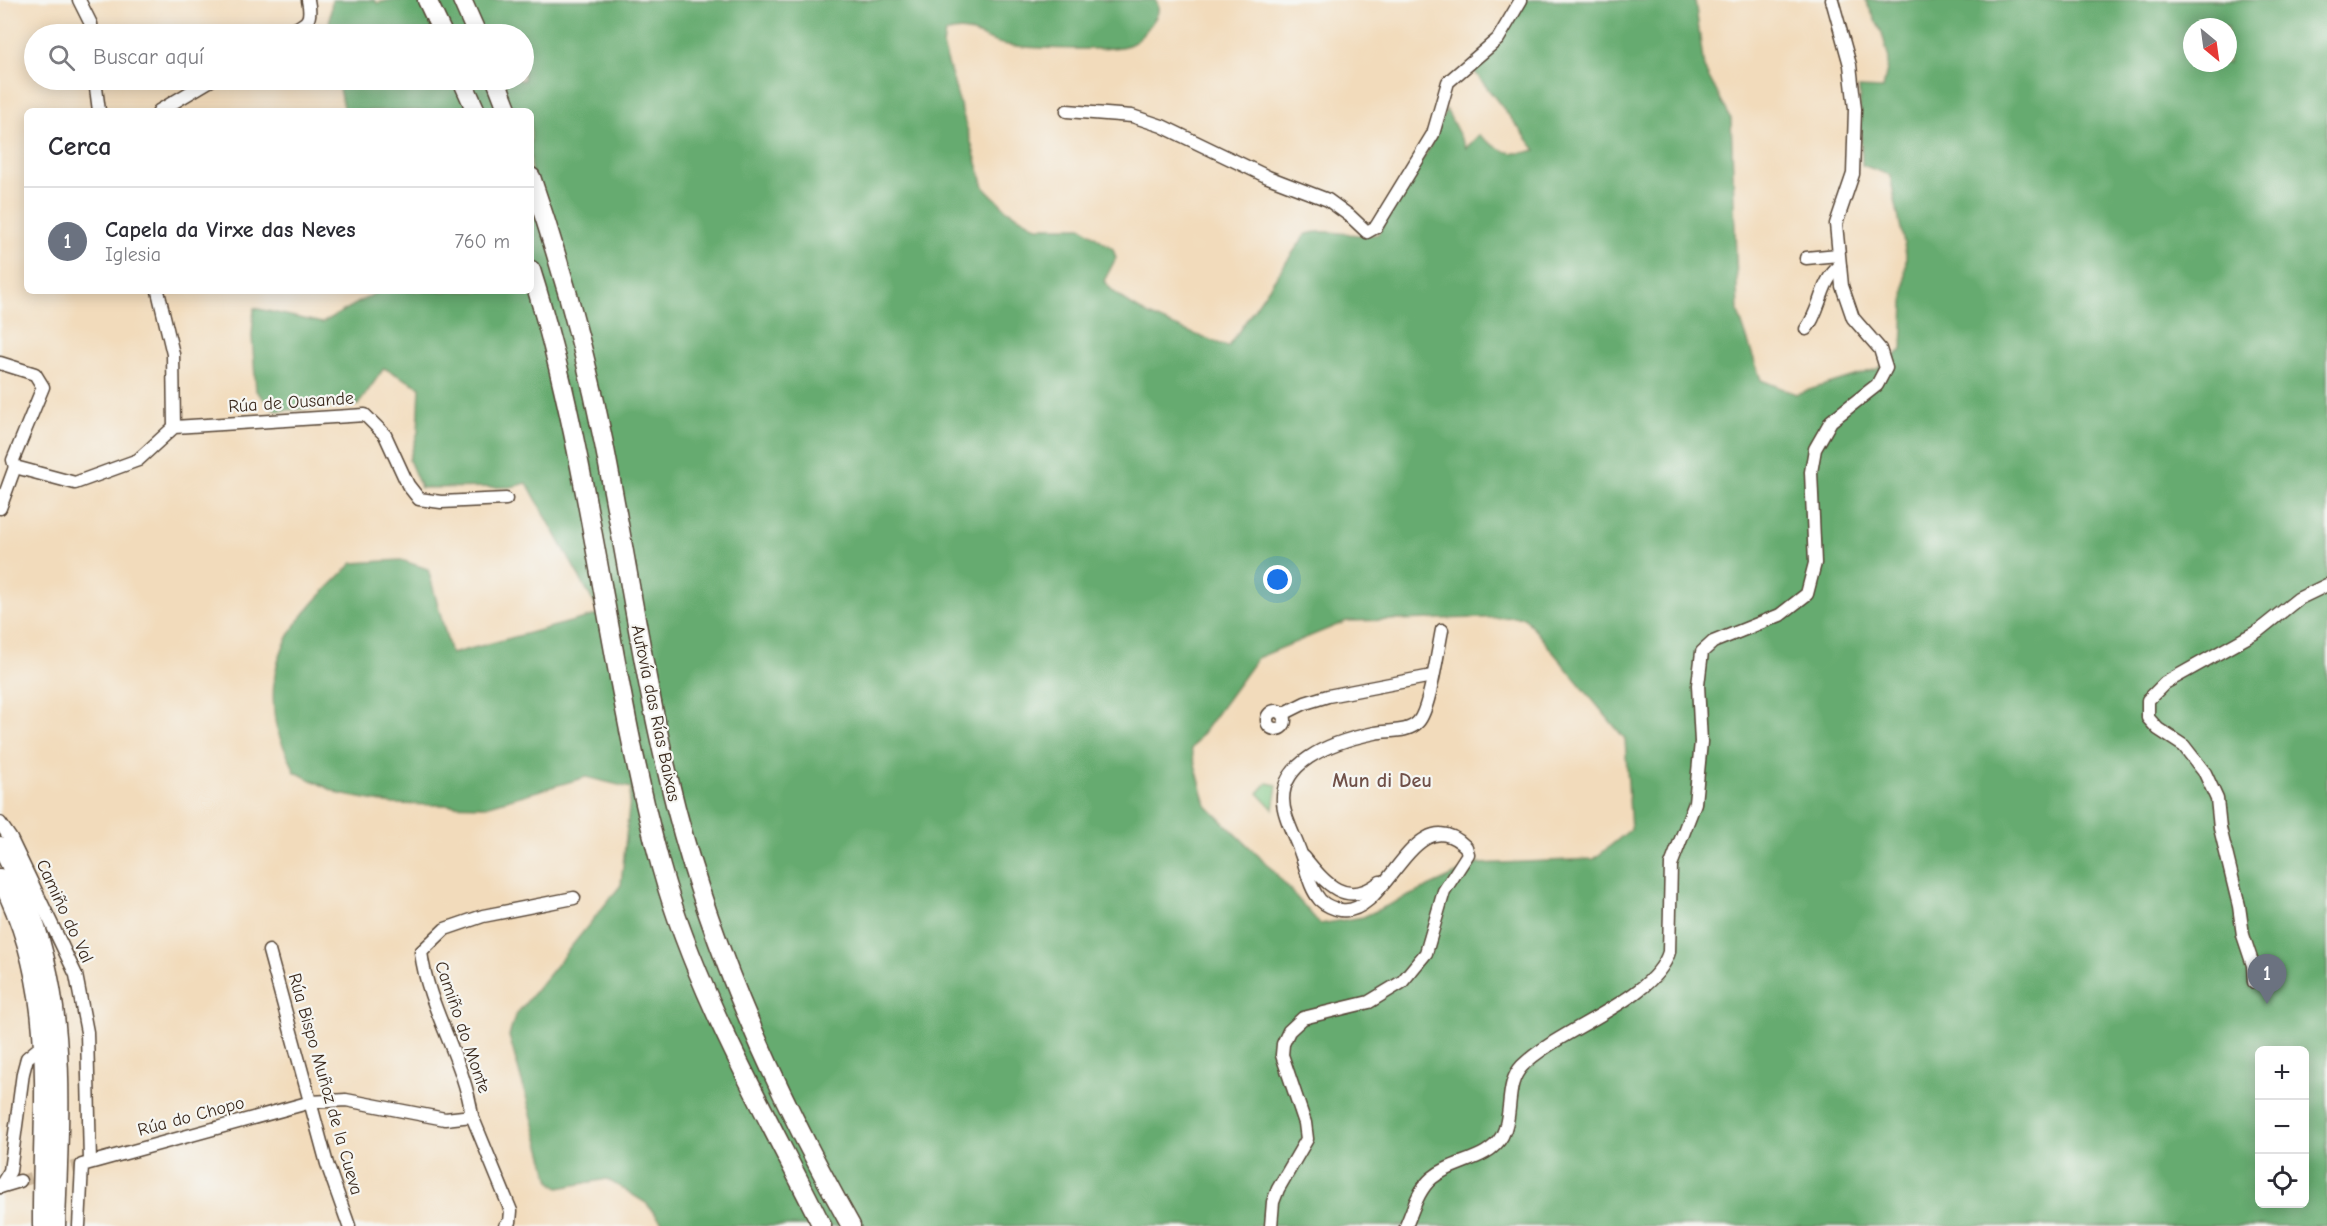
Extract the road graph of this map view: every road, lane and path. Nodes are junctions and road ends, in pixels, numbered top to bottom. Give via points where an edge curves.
1 (79, 0) edge
2 (308, 0) edge
3 (427, 0) edge
4 (462, 0) edge
5 (1521, 0) edge
6 (1832, 0) edge
7 (91, 24) edge
8 (304, 24) edge
9 (438, 24) edge
10 (473, 24) edge
11 (96, 90) edge
12 (194, 90) edge
13 (467, 90) edge
14 (500, 90) edge
15 (99, 108) edge
16 (164, 108) edge
17 (475, 108) edge
18 (507, 108) edge
19 (1067, 111) dead end
20 (534, 187) edge
21 (1806, 258) dead end
22 (1839, 261) junction
23 (534, 281) edge
24 (159, 294) edge
25 (1806, 329) dead end
26 (0, 363) edge
27 (174, 427) junction
28 (15, 467) junction
29 (506, 499) dead end
30 (0, 508) edge
31 (2327, 585) edge
32 (1442, 630) dead end
33 (1432, 676) junction
34 (1406, 681) junction
35 (1428, 695) junction
36 (1283, 714) dead end
37 (0, 823) edge
38 (0, 846) edge
39 (1301, 854) junction
40 (1394, 869) junction
41 (0, 878) edge
42 (1344, 893) junction
43 (574, 898) dead end
44 (1341, 910) junction
45 (269, 951) dead end
46 (2254, 982) dead end
47 (44, 1044) junction
48 (310, 1102) junction
49 (472, 1116) junction
50 (86, 1164) junction
51 (20, 1181) tunnel mouth
52 (0, 1187) edge
53 (42, 1226) edge
54 (56, 1226) edge
55 (79, 1226) edge
56 (349, 1226) edge
57 (505, 1226) edge
58 (822, 1226) edge
59 (851, 1226) edge
60 (1271, 1226) edge
61 (1406, 1226) edge

1 - 7 street
2 - 8 street via 311,13
3 - 9 highway
4 - 10 highway
5 - 19 street via 1498,39 1448,82 1433,134 1376,227 1367,232 1328,200 1260,174 1162,126 1132,116
6 - 22 street via 1850,65 1856,136 1853,174 1836,224
11 - 15 street
12 - 16 street
13 - 17 highway
14 - 18 highway
20 - 59 highway, Autovía das Rías Baixas via 572,308 601,431 655,719 690,854 750,1024 805,1145
21 - 22 street
22 - 25 street
22 - 61 street via 1850,311 1880,349 1886,368 1877,385 1831,421 1815,449 1811,472 1815,562 1806,594 1780,615 1713,642 1702,652 1698,668 1701,742 1695,803 1671,865 1667,959 1645,985 1521,1067 1512,1085 1502,1136 1489,1151 1430,1179
23 - 58 highway, Autovía das Rías Baixas via 585,479 632,747 662,869 705,991
24 - 27 street via 173,354
26 - 28 street via 35,374 43,387 13,460
27 - 28 street via 138,460 75,483
27 - 29 street, Rúa de Ousande via 365,415 385,435 408,485 419,499
28 - 30 street
31 - 46 street via 2298,599 2258,631 2165,683 2148,699 2148,717 2158,729 2184,746 2205,773 2217,799
32 - 33 street
33 - 34 street
33 - 35 street
34 - 35 street
34 - 36 street via 1328,696
35 - 39 street via 1421,719 1411,728 1341,742 1302,761 1292,771 1284,785 1283,806
37 - 50 street, Camiño do Val via 76,975 87,1032
38 - 54 highway via 38,927 53,993 61,1078
39 - 42 street via 1329,885
39 - 44 street via 1308,879 1320,900
40 - 42 street via 1368,890
40 - 44 street via 1366,903
40 - 60 street via 1413,848 1430,838 1450,838 1468,850 1465,862 1444,891 1426,953 1402,982 1369,1002 1303,1018 1289,1031 1282,1056 1307,1139 1278,1189
41 - 47 highway via 16,908 32,967
42 - 44 street via 1347,904
43 - 49 street, Camiño do Monte via 483,916 445,929 421,952 424,977 469,1094
45 - 48 street, Rúa Bispo Muñoz de la Cueva
47 - 52 street via 27,1058 10,1171
47 - 53 highway
48 - 49 street, Camiño do Monte via 346,1100 445,1119
48 - 50 street, Rúa do Chopo
48 - 56 street, Rúa Bispo Muñoz de la Cueva
49 - 57 street via 511,1211 510,1222
50 - 55 street, Camiño do Val
51 - 52 street

